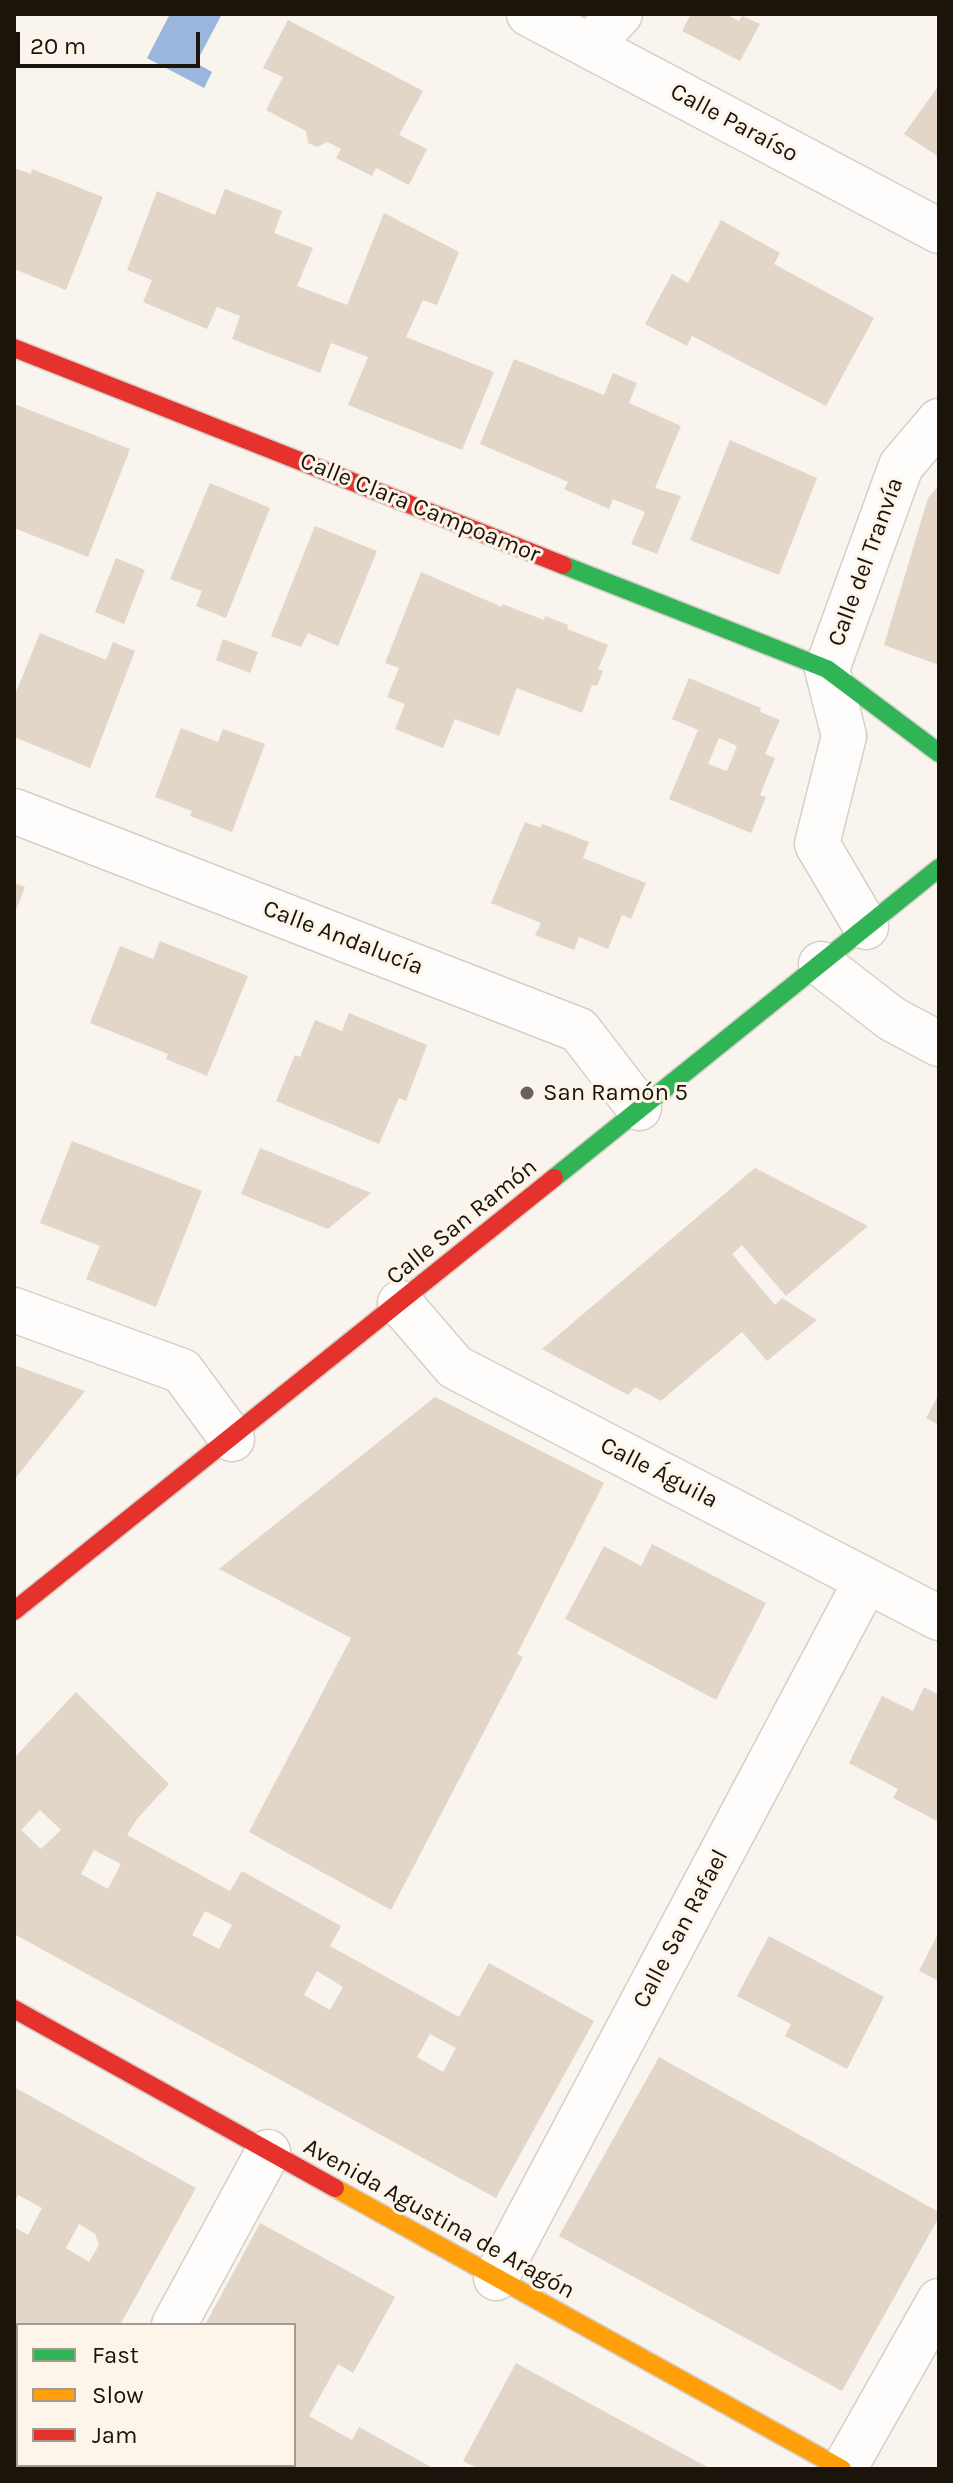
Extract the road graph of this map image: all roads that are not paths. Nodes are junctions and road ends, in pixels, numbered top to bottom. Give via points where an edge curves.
1 (529, 14) edge
2 (620, 14) edge
3 (589, 46) junction
4 (939, 231) edge
5 (14, 348) edge
6 (939, 421) edge
7 (827, 669) junction
8 (939, 753) edge
9 (14, 811) edge
10 (939, 868) edge
11 (866, 927) junction
12 (821, 964) junction
13 (939, 1044) edge
14 (639, 1108) junction
15 (400, 1303) junction
16 (14, 1310) edge
17 (232, 1439) junction
18 (866, 1581) junction
19 (16, 1605) edge
20 (939, 1618) edge
21 (14, 2009) edge
22 (268, 2152) junction
23 (496, 2278) junction
24 (939, 2301) edge
25 (175, 2323) edge
26 (843, 2469) edge

1 - 3 street, Calle Paraíso
2 - 3 street
3 - 4 street, Calle Paraíso
5 - 7 street, Calle Clara Campoamor
6 - 7 street, Calle del Tranvía via 901,466
7 - 8 street, Calle Clara Campoamor
7 - 11 street via 844,736 817,844
9 - 14 street, Calle Andalucía via 579,1030
10 - 11 street, Calle San Ramón
11 - 12 street, Calle San Ramón
12 - 13 street via 892,1019
12 - 14 street, Calle San Ramón
14 - 15 street, Calle San Ramón
15 - 17 street, Calle San Ramón
15 - 18 street, Calle Águila via 455,1367
16 - 17 street via 182,1371
17 - 19 street, Calle San Ramón
18 - 20 street, Calle Águila
18 - 23 street, Calle San Rafael
21 - 22 street, Avenida Agustina de Aragón
22 - 23 street, Avenida Agustina de Aragón
22 - 25 street
23 - 26 street, Avenida Agustina de Aragón
24 - 26 street

